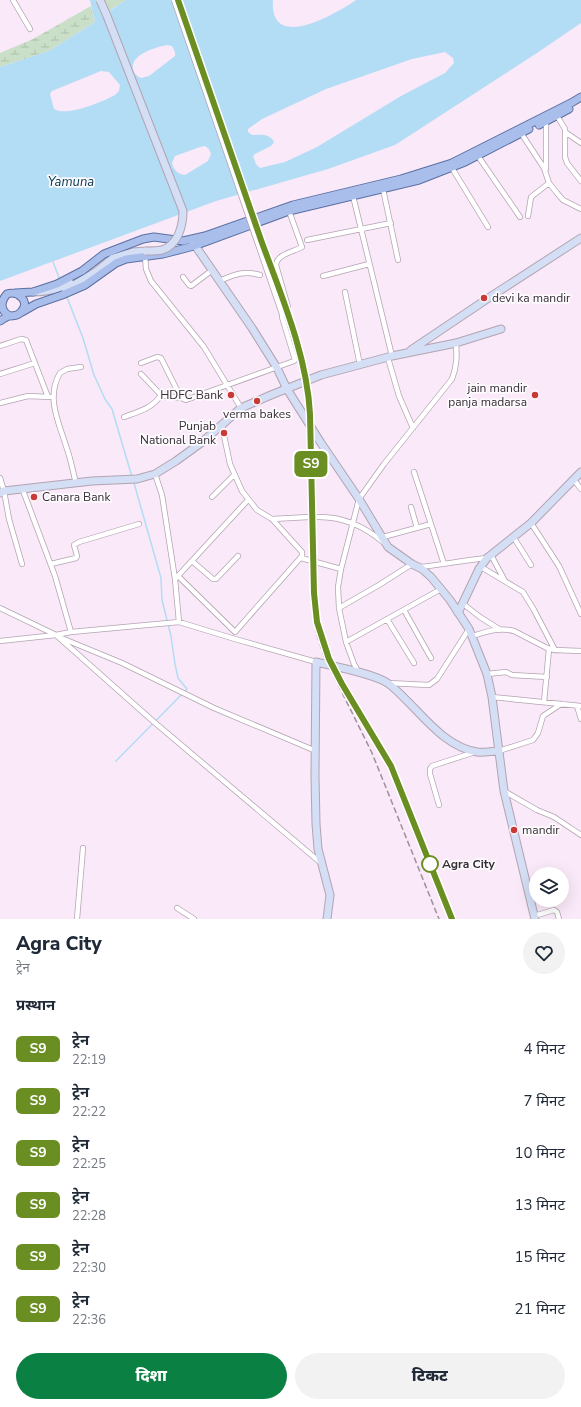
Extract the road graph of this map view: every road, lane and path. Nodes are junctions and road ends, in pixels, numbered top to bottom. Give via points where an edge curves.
1 (13, 0) edge
2 (100, 0) edge
3 (174, 0) edge
4 (30, 29) dead end
5 (581, 97) edge
6 (581, 102) edge
7 (557, 116) junction
8 (546, 121) junction
9 (565, 132) junction
10 (522, 133) junction
11 (581, 143) edge
12 (478, 156) junction
13 (452, 168) junction
14 (546, 171) junction
15 (581, 181) edge
16 (549, 183) junction
17 (384, 189) junction
18 (353, 196) junction
19 (581, 209) edge
20 (289, 211) junction
21 (528, 216) dead end
22 (520, 217) dead end
23 (391, 223) junction
24 (488, 227) dead end
25 (361, 229) junction
26 (581, 238) edge
27 (307, 240) dead end
28 (193, 243) junction
29 (146, 254) junction
30 (398, 260) dead end
31 (369, 264) junction
32 (211, 271) junction
33 (260, 275) dead end
34 (323, 276) dead end
35 (183, 277) dead end
36 (219, 282) junction
37 (68, 287) junction
38 (60, 290) junction
39 (345, 292) dead end
40 (15, 293) junction
41 (1, 302) edge
42 (22, 312) junction
43 (284, 312) junction
44 (10, 316) junction
45 (0, 320) edge
46 (501, 329) dead end
47 (456, 343) junction
48 (0, 346) edge
49 (408, 352) junction
50 (390, 357) junction
51 (35, 363) junction
52 (141, 364) dead end
53 (360, 365) junction
54 (81, 367) dead end
55 (276, 368) junction
56 (0, 374) edge
57 (141, 374) dead end
58 (227, 386) junction
59 (287, 389) junction
60 (162, 395) junction
61 (51, 396) junction
62 (181, 398) junction
63 (0, 403) edge
64 (241, 408) junction
65 (124, 417) dead end
66 (222, 426) junction
67 (413, 428) junction
68 (414, 472) dead end
69 (581, 472) edge
70 (155, 474) junction
71 (234, 475) junction
72 (0, 478) edge
73 (574, 480) junction
74 (76, 483) junction
75 (22, 488) junction
76 (581, 489) edge
77 (2, 492) edge
78 (212, 497) dead end
79 (359, 499) junction
80 (248, 500) junction
81 (411, 507) dead end
82 (272, 519) junction
83 (353, 522) junction
84 (532, 523) junction
85 (139, 524) dead end
86 (431, 524) junction
87 (417, 528) junction
88 (383, 538) junction
89 (514, 538) junction
90 (388, 547) junction
91 (238, 556) dead end
92 (489, 557) junction
93 (301, 558) junction
94 (192, 561) junction
95 (22, 564) dead end
96 (51, 564) junction
97 (444, 564) junction
98 (415, 565) junction
99 (531, 565) dead end
100 (481, 567) junction
101 (341, 569) junction
102 (176, 578) junction
103 (505, 581) junction
104 (441, 589) junction
105 (462, 603) junction
106 (0, 608) edge
107 (339, 608) junction
108 (404, 610) junction
109 (458, 613) junction
110 (581, 614) edge
111 (387, 619) junction
112 (179, 622) junction
113 (499, 629) junction
114 (71, 632) junction
115 (235, 632) junction
116 (470, 633) junction
117 (56, 635) junction
118 (235, 639) junction
119 (0, 641) edge
120 (346, 642) junction
121 (552, 650) junction
122 (581, 651) edge
123 (431, 658) dead end
124 (316, 662) junction
125 (414, 663) dead end
126 (359, 673) junction
127 (487, 674) junction
128 (547, 678) junction
129 (388, 683) junction
130 (492, 697) junction
131 (544, 702) junction
132 (561, 704) junction
133 (579, 706) edge
134 (581, 719) edge
135 (499, 750) junction
136 (316, 751) junction
137 (477, 752) junction
138 (504, 791) junction
139 (439, 805) dead end
140 (581, 835) edge
141 (83, 848) dead end
142 (321, 863) junction
143 (177, 908) dead end
144 (535, 917) edge
145 (76, 919) edge
146 (194, 919) edge
147 (327, 919) edge
148 (559, 919) edge

1 - 4 street
2 - 29 main road, bridge via 183,211 183,223 172,244 162,250
3 - 43 street, bridge
5 - 28 main road via 452,163 401,179 293,205
6 - 7 main road
7 - 8 main road
7 - 9 street
8 - 10 main road
8 - 14 street
9 - 11 street
9 - 15 street via 565,157
10 - 12 main road
10 - 14 street
12 - 13 main road
12 - 22 street
13 - 17 main road
13 - 24 street
14 - 16 street
16 - 19 street via 563,200
16 - 21 street via 531,197
17 - 18 main road
17 - 23 street
18 - 20 main road
18 - 25 street
20 - 28 main road
20 - 43 street via 302,247 276,262 288,307
23 - 25 street
23 - 30 street
25 - 27 street
25 - 31 street
26 - 49 main road
28 - 29 main road
28 - 32 main road
28 - 37 main road via 154,236 143,239 104,254 82,271
29 - 37 main road via 116,263 85,285
29 - 37 main road via 122,254
29 - 58 street via 146,269 151,281 204,348
31 - 34 street
31 - 50 street
32 - 35 street via 191,286
32 - 36 main road
33 - 36 street via 241,273
36 - 55 main road via 237,305
37 - 38 main road
37 - 38 main road
38 - 40 main road
38 - 42 main road
39 - 53 street
40 - 41 main road via 7,294
40 - 42 main road via 24,301
41 - 44 main road via 3,311
42 - 44 main road
43 - 55 street via 282,317 295,360
44 - 45 main road
46 - 47 main road
47 - 49 main road
47 - 67 street via 456,367 452,379
48 - 51 street via 26,340
49 - 50 main road
50 - 53 main road
50 - 67 street via 398,390
51 - 56 street
51 - 61 street
52 - 62 street via 157,357 162,358
53 - 59 main road via 321,375
54 - 61 street via 60,373
55 - 58 street
55 - 59 main road
57 - 60 street
58 - 62 street via 186,400
58 - 64 street
59 - 64 main road
59 - 79 main road
60 - 62 street
60 - 65 street via 147,408
61 - 63 street via 28,396
61 - 74 street
64 - 66 main road
66 - 70 main road
66 - 71 street
67 - 79 street
68 - 86 street
69 - 73 main road
70 - 74 main road via 137,479
70 - 102 street via 162,495
71 - 78 street
71 - 80 street
72 - 77 street
73 - 76 street
73 - 84 main road
74 - 75 main road
75 - 77 main road
75 - 96 street
77 - 95 street
79 - 83 street
79 - 88 main road
80 - 82 street
80 - 94 street
81 - 87 street
82 - 83 street, bridge via 316,517
82 - 93 street via 302,552
83 - 90 street
83 - 101 street
84 - 89 main road
84 - 110 street via 559,566
85 - 96 street via 79,542 74,546 76,558
86 - 87 street
86 - 97 street
87 - 88 street
88 - 90 main road
89 - 92 main road
89 - 99 street
90 - 98 main road
91 - 94 street via 216,579
92 - 97 street
92 - 100 main road
92 - 103 street
93 - 101 street
93 - 115 street
94 - 102 street
96 - 114 street
97 - 98 street
98 - 104 main road
98 - 107 street
100 - 103 street
100 - 105 main road
101 - 107 street via 338,587
102 - 112 street
102 - 115 street
103 - 121 street via 527,597
104 - 108 street
104 - 109 main road
105 - 109 main road
105 - 113 street
106 - 117 street
107 - 120 street
108 - 111 street
108 - 123 street
109 - 116 main road
111 - 120 street
111 - 125 street
112 - 114 street
112 - 118 street
113 - 116 street
113 - 121 street via 514,631
114 - 117 street
115 - 118 street
116 - 127 main road
116 - 129 street via 437,679 429,684
117 - 119 street
117 - 136 street via 122,663 214,708
117 - 142 street
118 - 124 street
120 - 126 street
121 - 122 street
121 - 128 street
124 - 126 main road
124 - 136 main road
126 - 129 main road
127 - 128 street via 506,672 512,675
127 - 130 main road
128 - 131 street
129 - 137 main road via 445,737
130 - 131 street
130 - 135 main road
131 - 132 street
132 - 133 street
132 - 135 street via 543,716 538,733 532,740
133 - 134 street
135 - 137 main road
135 - 138 main road
136 - 142 main road via 316,824
137 - 139 street via 432,766 430,774
138 - 140 street via 554,817
138 - 144 main road
141 - 145 street
142 - 147 main road via 330,895
143 - 146 street
144 - 148 street via 554,910

